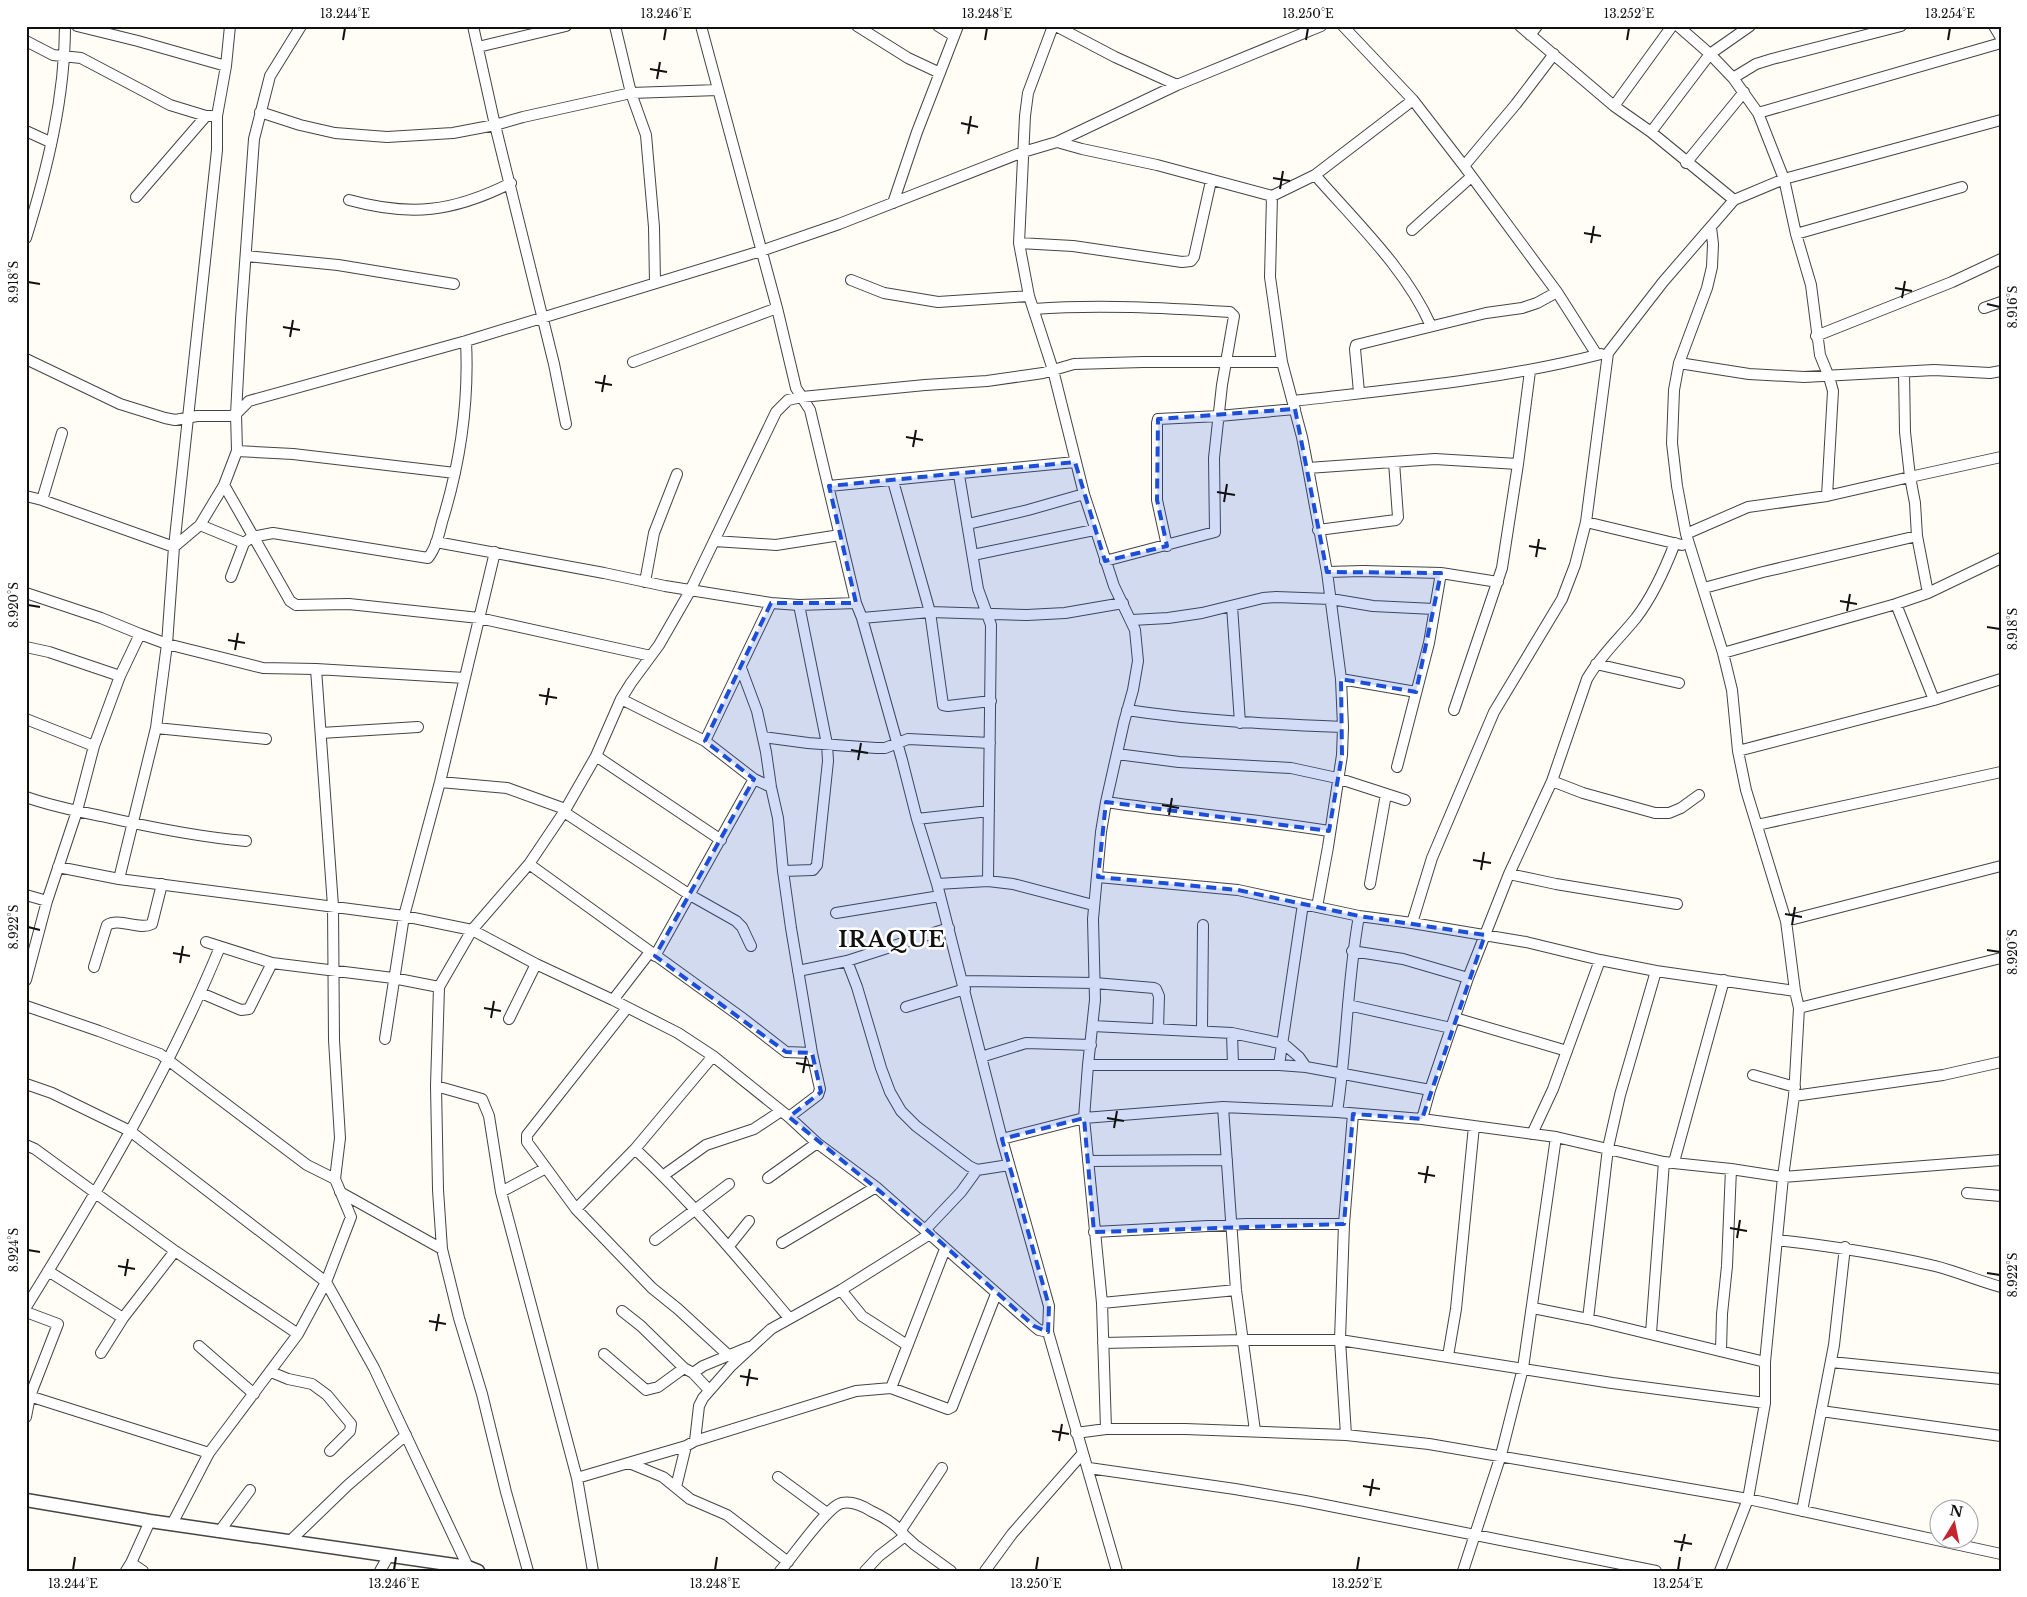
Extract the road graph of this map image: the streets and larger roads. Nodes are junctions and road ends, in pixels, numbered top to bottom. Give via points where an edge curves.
1 (66, 26) edge
2 (77, 26) edge
3 (230, 26) edge
4 (301, 26) edge
5 (473, 26) edge
6 (566, 26) edge
7 (615, 26) edge
8 (702, 26) edge
9 (857, 26) edge
10 (938, 26) edge
11 (1054, 26) edge
12 (1321, 26) edge
13 (1343, 26) edge
14 (1520, 26) edge
15 (1537, 26) edge
16 (1672, 26) edge
17 (1678, 26) edge
18 (1750, 26) edge
19 (1900, 26) edge
20 (1994, 26) edge
21 (956, 31) edge
22 (1530, 35) junction
23 (2001, 38) edge
24 (26, 40) edge
25 (2001, 43) edge
26 (478, 46) junction
27 (1554, 54) junction
28 (1710, 54) junction
29 (65, 57) junction
30 (226, 66) junction
31 (940, 73) junction
32 (1733, 78) junction
33 (1177, 85) junction
34 (718, 90) junction
35 (1744, 92) junction
36 (631, 93) junction
37 (1413, 100) junction
38 (1614, 106) junction
39 (260, 112) junction
40 (1758, 113) junction
41 (211, 116) junction
42 (2001, 120) edge
43 (495, 125) junction
44 (26, 131) edge
45 (1651, 132) junction
46 (50, 142) junction
47 (1057, 142) junction
48 (1023, 152) junction
49 (1686, 163) junction
50 (1464, 166) junction
51 (1315, 176) junction
52 (1471, 177) junction
53 (1784, 179) junction
54 (1211, 181) junction
55 (511, 183) junction
56 (1962, 186) dead end
57 (1272, 196) junction
58 (136, 197) dead end
59 (349, 200) dead end
60 (1734, 200) junction
61 (893, 203) junction
62 (1711, 227) junction
63 (1412, 230) dead end
64 (1796, 234) junction
65 (26, 238) edge
66 (1019, 243) junction
67 (761, 251) junction
68 (246, 256) junction
69 (2001, 259) edge
70 (851, 280) dead end
71 (655, 282) junction
72 (454, 284) dead end
73 (1557, 292) junction
74 (1029, 296) junction
75 (2001, 302) edge
76 (777, 308) junction
77 (1984, 308) dead end
78 (1034, 309) junction
79 (542, 317) junction
80 (1431, 326) junction
81 (1816, 336) junction
82 (466, 341) junction
83 (1608, 352) junction
84 (1597, 356) junction
85 (26, 359) edge
86 (633, 362) dead end
87 (1227, 362) junction
88 (1282, 362) junction
89 (1680, 363) junction
90 (1053, 370) junction
91 (1530, 370) junction
92 (2001, 371) edge
93 (1904, 372) junction
94 (1829, 377) junction
95 (1359, 392) junction
96 (802, 397) junction
97 (1294, 405) junction
98 (236, 414) junction
99 (1219, 416) junction
100 (187, 419) junction
101 (566, 424) dead end
102 (62, 433) dead end
103 (237, 451) junction
104 (2001, 457) edge
105 (1075, 462) junction
106 (1394, 462) junction
107 (1518, 464) junction
108 (1308, 468) junction
109 (455, 473) junction
110 (677, 474) dead end
111 (959, 475) junction
112 (1910, 477) junction
113 (893, 481) junction
114 (224, 485) junction
115 (829, 486) junction
116 (1084, 494) junction
117 (26, 496) edge
118 (1827, 496) junction
119 (42, 500) junction
120 (1586, 522) junction
121 (968, 524) junction
122 (200, 525) junction
123 (1094, 530) junction
124 (1318, 530) junction
125 (1686, 534) junction
126 (840, 535) junction
127 (1917, 536) junction
128 (252, 537) junction
129 (714, 541) junction
130 (436, 542) junction
131 (244, 543) junction
132 (1675, 543) junction
133 (1167, 546) junction
134 (174, 547) junction
135 (1690, 547) junction
136 (496, 552) junction
137 (973, 555) junction
138 (2001, 558) edge
139 (1105, 560) junction
140 (1327, 572) junction
141 (1441, 573) junction
142 (232, 577) dead end
143 (645, 582) junction
144 (1498, 582) junction
145 (1704, 588) junction
146 (690, 591) junction
147 (26, 593) edge
148 (1928, 593) junction
149 (1331, 599) junction
150 (771, 603) junction
151 (856, 603) junction
152 (1123, 604) junction
153 (1896, 604) junction
154 (799, 605) junction
155 (1232, 606) junction
156 (1434, 609) junction
157 (930, 612) junction
158 (986, 614) junction
159 (479, 618) junction
160 (862, 618) junction
161 (1132, 620) junction
162 (140, 634) junction
163 (167, 644) junction
164 (26, 647) edge
165 (1723, 653) junction
166 (651, 656) junction
167 (1596, 664) junction
168 (741, 668) junction
169 (316, 669) junction
170 (120, 676) junction
171 (465, 678) junction
172 (2001, 678) edge
173 (1341, 679) junction
174 (1679, 683) dead end
175 (1416, 692) junction
176 (621, 700) junction
177 (1934, 700) junction
178 (991, 701) junction
179 (1127, 710) junction
180 (1454, 710) dead end
181 (26, 719) edge
182 (1240, 723) junction
183 (418, 727) dead end
184 (1343, 727) junction
185 (156, 728) junction
186 (321, 733) junction
187 (763, 737) junction
188 (266, 739) dead end
189 (705, 742) junction
190 (990, 743) junction
191 (827, 744) junction
192 (897, 744) junction
193 (94, 746) junction
194 (1738, 751) junction
195 (1117, 754) junction
196 (596, 756) junction
197 (1397, 767) dead end
198 (2001, 772) edge
199 (1337, 778) junction
200 (754, 779) junction
201 (1552, 781) junction
202 (440, 782) junction
203 (771, 787) junction
204 (1386, 794) junction
205 (1698, 795) dead end
206 (26, 797) edge
207 (1406, 800) dead end
208 (1106, 802) junction
209 (76, 811) junction
210 (565, 811) junction
211 (989, 811) junction
212 (916, 819) junction
213 (133, 824) junction
214 (1758, 825) junction
215 (1329, 831) junction
216 (721, 840) junction
217 (246, 841) dead end
218 (529, 864) junction
219 (2001, 866) edge
220 (58, 867) junction
221 (783, 871) junction
222 (1509, 874) junction
223 (1098, 877) junction
224 (119, 879) junction
225 (988, 881) junction
226 (162, 884) junction
227 (937, 884) junction
228 (1370, 884) dead end
229 (690, 895) junction
230 (26, 896) edge
231 (940, 896) junction
232 (47, 901) junction
233 (1303, 904) junction
234 (1676, 904) dead end
235 (1093, 905) junction
236 (333, 906) junction
237 (1316, 907) junction
238 (836, 913) dead end
239 (404, 916) junction
240 (1359, 916) junction
241 (1786, 921) junction
242 (1412, 923) junction
243 (1203, 925) dead end
244 (949, 928) junction
245 (472, 930) junction
246 (1485, 935) junction
247 (206, 942) dead end
248 (751, 946) dead end
249 (220, 947) junction
250 (1352, 951) junction
251 (653, 954) junction
252 (2001, 958) edge
253 (847, 960) junction
254 (1600, 960) junction
255 (272, 962) junction
256 (536, 964) junction
257 (94, 967) dead end
258 (333, 970) junction
259 (798, 971) junction
260 (1656, 971) junction
261 (394, 978) junction
262 (1468, 978) junction
263 (26, 980) edge
264 (1724, 980) junction
265 (1095, 983) junction
266 (964, 985) junction
267 (438, 987) junction
268 (1795, 991) junction
269 (201, 993) junction
270 (613, 1000) junction
271 (1348, 1005) junction
272 (26, 1006) edge
273 (906, 1007) dead end
274 (627, 1008) junction
275 (1799, 1008) junction
276 (1455, 1018) junction
277 (508, 1019) dead end
278 (1092, 1026) junction
279 (1451, 1028) junction
280 (1158, 1029) junction
281 (1202, 1030) junction
282 (1232, 1033) junction
283 (385, 1039) dead end
284 (1284, 1044) junction
285 (1091, 1045) junction
286 (1568, 1051) junction
287 (812, 1054) junction
288 (713, 1056) junction
289 (981, 1057) junction
290 (169, 1060) junction
291 (2001, 1062) edge
292 (1088, 1064) junction
293 (1232, 1065) junction
294 (1279, 1065) junction
295 (1306, 1067) junction
296 (1343, 1074) junction
297 (1753, 1075) dead end
298 (26, 1084) edge
299 (436, 1086) junction
300 (1430, 1090) junction
301 (1794, 1092) junction
302 (1223, 1107) junction
303 (1337, 1112) junction
304 (785, 1114) junction
305 (1353, 1114) junction
306 (1084, 1118) junction
307 (1422, 1119) junction
308 (1474, 1126) junction
309 (130, 1131) junction
310 (1532, 1134) junction
311 (1556, 1137) junction
312 (1002, 1139) junction
313 (817, 1143) junction
314 (26, 1146) edge
315 (1608, 1148) junction
316 (635, 1149) junction
317 (1227, 1160) junction
318 (2001, 1160) edge
319 (1088, 1161) junction
320 (1669, 1162) junction
321 (1009, 1165) junction
322 (546, 1168) junction
323 (1731, 1169) junction
324 (977, 1170) junction
325 (664, 1175) junction
326 (1783, 1177) junction
327 (768, 1178) dead end
328 (335, 1179) junction
329 (729, 1184) dead end
330 (876, 1187) junction
331 (340, 1192) junction
332 (501, 1192) junction
333 (95, 1193) junction
334 (1967, 1193) dead end
335 (2001, 1196) edge
336 (576, 1209) junction
337 (695, 1210) junction
338 (749, 1222) dead end
339 (1344, 1224) junction
340 (1230, 1225) junction
341 (928, 1231) junction
342 (1094, 1232) junction
343 (654, 1240) dead end
344 (1777, 1240) junction
345 (782, 1243) dead end
346 (728, 1246) junction
347 (1846, 1247) junction
348 (946, 1249) junction
349 (442, 1250) junction
350 (175, 1251) junction
351 (48, 1272) junction
352 (326, 1282) junction
353 (2001, 1287) edge
354 (841, 1290) junction
355 (1236, 1290) junction
356 (996, 1294) junction
357 (1102, 1303) junction
358 (26, 1307) edge
359 (1533, 1308) junction
360 (622, 1311) dead end
361 (26, 1312) edge
362 (123, 1318) junction
363 (789, 1318) junction
364 (1588, 1319) junction
365 (1048, 1332) junction
366 (1651, 1333) junction
367 (298, 1334) junction
368 (1243, 1340) junction
369 (1340, 1340) junction
370 (1103, 1343) junction
371 (907, 1345) junction
372 (199, 1346) dead end
373 (752, 1346) junction
374 (1720, 1350) junction
375 (101, 1354) dead end
376 (604, 1354) dead end
377 (728, 1355) junction
378 (1448, 1356) junction
379 (1765, 1362) junction
380 (1831, 1362) junction
381 (1523, 1368) junction
382 (689, 1370) junction
383 (271, 1372) junction
384 (2001, 1379) edge
385 (891, 1388) junction
386 (710, 1390) junction
387 (254, 1394) junction
388 (28, 1395) edge
389 (1765, 1403) junction
390 (1820, 1411) junction
391 (26, 1417) edge
392 (1106, 1429) junction
393 (1255, 1431) junction
394 (1076, 1433) junction
395 (1346, 1435) junction
396 (406, 1436) junction
397 (2001, 1436) edge
398 (691, 1443) junction
399 (330, 1451) dead end
400 (1083, 1453) junction
401 (209, 1454) junction
402 (1501, 1455) junction
403 (629, 1463) junction
404 (942, 1468) dead end
405 (1089, 1468) junction
406 (778, 1477) dead end
407 (578, 1478) junction
408 (676, 1486) junction
409 (250, 1490) dead end
410 (1748, 1499) junction
411 (26, 1500) edge
412 (1802, 1511) junction
413 (828, 1513) junction
414 (150, 1521) junction
415 (172, 1524) junction
416 (219, 1532) junction
417 (903, 1533) junction
418 (1474, 1536) junction
419 (290, 1541) junction
420 (2001, 1554) edge
421 (388, 1557) junction
422 (788, 1562) junction
423 (129, 1567) edge
424 (473, 1569) edge
425 (143, 1571) edge
426 (380, 1571) edge
427 (528, 1571) edge
428 (593, 1571) edge
429 (780, 1571) edge
430 (865, 1571) edge
431 (951, 1571) edge
432 (986, 1571) edge
433 (1117, 1571) edge
434 (1463, 1571) edge
435 (1656, 1571) edge
436 (1720, 1571) edge

1 - 29 street
2 - 30 street
3 - 30 street
4 - 39 street via 270,76
5 - 26 street
6 - 26 street
7 - 36 street
8 - 34 street
9 - 31 street via 908,58
10 - 21 street
11 - 33 street
11 - 48 street via 1028,93
12 - 33 street
13 - 37 street
14 - 22 street
15 - 22 street
16 - 38 street
17 - 28 street
18 - 28 street
19 - 32 street via 1772,59 1756,64
20 - 23 street
21 - 31 street
22 - 27 street
24 - 29 street via 52,55
25 - 40 street
26 - 43 street
27 - 38 street
27 - 50 street
28 - 32 street
28 - 45 street
29 - 41 street via 81,58 162,101
29 - 46 street
30 - 41 street
31 - 61 street
32 - 35 street
33 - 47 street
34 - 36 street
34 - 67 street
35 - 40 street
35 - 49 street
36 - 43 street
36 - 71 street via 646,135
37 - 50 street
37 - 51 street
38 - 45 street
39 - 43 street via 335,133 387,137 453,133
39 - 68 street via 254,138
40 - 53 street
41 - 58 street
41 - 100 street via 217,150
42 - 53 street
43 - 55 street
44 - 46 street
45 - 49 street
46 - 65 street via 44,180
47 - 48 street
47 - 54 street
48 - 61 street
48 - 66 street
49 - 60 street
50 - 52 street
51 - 57 street
51 - 80 street via 1392,265 1418,299
52 - 63 street
52 - 73 street
53 - 60 street
53 - 64 street
54 - 57 street
54 - 66 street via 1191,262 1073,246
55 - 59 street via 467,203 433,210 400,210
55 - 79 street
56 - 64 street
57 - 88 street via 1270,277
60 - 62 street
61 - 67 street
62 - 83 street
62 - 89 street via 1712,267
64 - 81 street via 1811,285
66 - 74 street
67 - 71 street
67 - 76 street
68 - 72 street
68 - 98 street
69 - 81 street
70 - 74 street via 884,293 938,302
71 - 79 street
73 - 80 street via 1522,308
73 - 84 street
74 - 78 street
75 - 77 street
76 - 86 street
76 - 96 street via 796,388
78 - 87 street via 1084,307 1230,312 1234,316
78 - 90 street
79 - 82 street
79 - 101 street
80 - 95 street via 1356,345
81 - 94 street
82 - 98 street via 249,401
82 - 109 street via 466,392
83 - 84 street
83 - 120 street
84 - 91 street
85 - 100 street via 120,404 165,418
87 - 88 street
87 - 90 street via 1074,364
87 - 99 street
88 - 97 street
89 - 94 street via 1749,374
89 - 125 street via 1674,390 1672,443 1676,486
90 - 96 street via 987,380
90 - 105 street
91 - 95 street
91 - 107 street
92 - 93 street
93 - 94 street
93 - 112 street
94 - 118 street via 1833,399
95 - 97 street
96 - 115 street via 810,410
96 - 129 street via 788,400 776,412
97 - 99 street
97 - 108 street
98 - 100 street
98 - 103 street
99 - 133 street via 1214,458 1215,532
99 - 133 street via 1160,418 1157,421 1157,500
100 - 134 street
102 - 119 street
103 - 109 street via 293,454
103 - 114 street
104 - 112 street
105 - 111 street
105 - 116 street
106 - 107 street via 1435,459
106 - 108 street
106 - 124 street via 1396,520
107 - 144 street
108 - 124 street
109 - 130 street
110 - 143 street via 654,533
111 - 113 street
111 - 121 street
112 - 118 street
112 - 127 street
113 - 115 street
113 - 157 street
114 - 122 street
114 - 128 street
115 - 126 street
116 - 121 street
116 - 123 street
117 - 119 street
118 - 125 street via 1748,508
119 - 134 street
120 - 132 street
120 - 242 street via 1562,599 1494,712 1463,782 1432,858
121 - 137 street
122 - 131 street
122 - 134 street
123 - 137 street
123 - 139 street
124 - 140 street
125 - 135 street
126 - 129 street via 776,545
126 - 151 street
127 - 145 street
127 - 148 street
128 - 130 street via 273,533 428,558
128 - 131 street
128 - 159 street via 290,602 296,605 349,604
129 - 146 street
130 - 136 street
131 - 142 street
132 - 135 street
132 - 167 street via 1645,605
133 - 139 street
134 - 163 street
135 - 145 street
136 - 143 street
136 - 159 street
137 - 158 street
138 - 148 street
139 - 152 street
140 - 141 street
140 - 149 street
141 - 144 street
141 - 156 street
143 - 146 street
144 - 180 street
145 - 165 street
146 - 150 street
146 - 166 street
147 - 162 street
148 - 153 street
149 - 155 street via 1276,597
149 - 156 street via 1373,606
149 - 173 street
150 - 154 street
150 - 168 street
151 - 154 street
151 - 160 street
152 - 158 street via 1065,614
152 - 161 street
153 - 165 street
153 - 177 street
154 - 191 street
155 - 161 street via 1185,616
155 - 182 street
156 - 175 street
157 - 158 street
157 - 160 street
157 - 178 street via 943,705
158 - 178 street via 991,625
159 - 166 street
159 - 171 street
160 - 192 street
161 - 179 street via 1138,661
162 - 163 street
162 - 170 street
163 - 169 street via 263,668
163 - 185 street
164 - 170 street
165 - 194 street via 1732,690
166 - 176 street
167 - 174 street
167 - 201 street via 1584,686
168 - 187 street
168 - 189 street
169 - 171 street
169 - 186 street
170 - 193 street
171 - 202 street
172 - 177 street
173 - 175 street
173 - 184 street
175 - 197 street
176 - 189 street
176 - 196 street
177 - 194 street
178 - 190 street
179 - 182 street
179 - 195 street
181 - 193 street
182 - 184 street
183 - 186 street
184 - 199 street
185 - 188 street
185 - 213 street
186 - 236 street
187 - 191 street
187 - 203 street
189 - 200 street
190 - 192 street via 908,740
190 - 211 street
191 - 192 street via 885,748
191 - 221 street via 817,866 813,870
192 - 212 street
193 - 209 street
194 - 214 street
195 - 199 street via 1179,762 1291,768
195 - 208 street
196 - 210 street
196 - 216 street
198 - 214 street
199 - 204 street
199 - 215 street
200 - 203 street
200 - 216 street
201 - 205 street via 1655,813 1681,808
201 - 222 street
202 - 210 street via 507,788
202 - 239 street
203 - 221 street via 778,818
204 - 207 street
204 - 228 street
206 - 209 street
208 - 215 street via 1264,820
208 - 223 street
209 - 213 street
209 - 220 street
210 - 218 street
210 - 229 street
211 - 212 street
211 - 225 street
212 - 227 street
213 - 217 street
213 - 224 street
214 - 241 street
215 - 237 street
216 - 229 street
218 - 245 street
218 - 251 street
219 - 241 street
220 - 224 street
220 - 232 street
221 - 259 street
222 - 234 street
222 - 246 street
223 - 233 street via 1238,890
223 - 235 street
224 - 226 street
225 - 227 street
225 - 235 street via 1013,884
226 - 236 street
226 - 257 street via 152,924 146,927 112,922 107,925
227 - 231 street
229 - 248 street via 741,925
229 - 251 street
230 - 232 street
231 - 238 street
231 - 244 street
232 - 263 street
233 - 237 street
233 - 284 street
235 - 265 street
236 - 239 street
236 - 258 street
237 - 240 street
239 - 245 street
239 - 261 street
240 - 242 street
240 - 250 street
241 - 268 street
242 - 246 street
243 - 281 street
244 - 253 street
244 - 266 street
245 - 256 street
245 - 267 street
246 - 254 street
246 - 262 street
247 - 249 street
249 - 255 street
249 - 269 street
250 - 262 street via 1402,959
250 - 271 street
251 - 270 street
251 - 287 street via 786,1052
252 - 275 street
253 - 259 street
253 - 324 street via 881,1068 901,1111 916,1126
254 - 260 street
254 - 286 street
255 - 258 street
255 - 269 street via 249,1009 241,1010
256 - 270 street
256 - 277 street
258 - 261 street
258 - 328 street via 340,1138
259 - 287 street
260 - 264 street
260 - 315 street
261 - 267 street
261 - 283 street
262 - 276 street
264 - 268 street
264 - 320 street
265 - 266 street
265 - 278 street
265 - 280 street via 1156,989 1159,996
266 - 273 street
266 - 289 street
267 - 299 street
268 - 275 street
269 - 290 street
270 - 274 street
271 - 279 street
271 - 296 street
272 - 290 street via 142,1046
274 - 288 street via 678,1033
274 - 322 street via 527,1135 527,1142
275 - 301 street
276 - 279 street
276 - 286 street
278 - 280 street
278 - 285 street
279 - 300 street
280 - 281 street
281 - 282 street
282 - 284 street
282 - 293 street
284 - 294 street
284 - 295 street
285 - 289 street via 1026,1043
285 - 292 street
286 - 310 street
287 - 304 street via 820,1092
288 - 304 street
288 - 316 street
289 - 312 street
290 - 309 street
290 - 328 street via 308,1165
291 - 301 street via 1943,1075
292 - 293 street
292 - 306 street
293 - 294 street
294 - 295 street
295 - 296 street
296 - 300 street
296 - 303 street
297 - 301 street
298 - 309 street via 52,1093
299 - 332 street via 477,1097 486,1104
299 - 349 street
300 - 307 street
301 - 326 street
302 - 303 street
302 - 306 street
302 - 317 street
303 - 305 street
304 - 313 street
304 - 325 street via 754,1129 706,1145
305 - 307 street
305 - 339 street
306 - 312 street
306 - 319 street
307 - 308 street
308 - 310 street
308 - 378 street via 1457,1301
309 - 333 street
309 - 352 street
310 - 311 street
311 - 315 street
311 - 359 street
312 - 321 street
313 - 327 street
313 - 330 street
314 - 333 street
315 - 320 street
315 - 364 street
316 - 325 street
316 - 336 street
317 - 319 street
317 - 340 street
318 - 326 street
319 - 342 street
320 - 323 street
320 - 366 street
321 - 324 street
321 - 365 street via 1049,1306
322 - 332 street
322 - 336 street
323 - 326 street
323 - 374 street
324 - 341 street
325 - 337 street
326 - 344 street
328 - 331 street
329 - 337 street
330 - 341 street
330 - 345 street
331 - 349 street
331 - 352 street via 351,1217
332 - 407 street
333 - 350 street
333 - 351 street
334 - 335 street
336 - 377 street via 652,1288
337 - 343 street
337 - 346 street
338 - 346 street
339 - 340 street
339 - 369 street
340 - 342 street
340 - 355 street
341 - 348 street
341 - 354 street
342 - 357 street
344 - 347 street
344 - 379 street
346 - 363 street
347 - 353 street via 1937,1267
347 - 380 street
348 - 356 street
348 - 371 street
349 - 427 street
350 - 362 street
350 - 367 street
351 - 358 street
351 - 362 street
352 - 367 street
352 - 396 street via 374,1368
354 - 363 street
354 - 371 street via 862,1316
355 - 357 street
355 - 368 street
356 - 365 street via 1034,1326
356 - 385 street via 952,1407 948,1409
357 - 370 street
359 - 364 street
359 - 381 street
360 - 382 street
361 - 388 street via 58,1324
362 - 375 street
363 - 373 street
364 - 366 street
365 - 394 street
366 - 374 street
367 - 383 street
368 - 369 street
368 - 370 street
368 - 393 street
369 - 378 street
369 - 395 street
370 - 392 street
371 - 385 street
372 - 387 street
373 - 377 street
373 - 386 street
374 - 379 street
376 - 382 street via 646,1390
377 - 382 street
378 - 381 street
379 - 389 street
380 - 384 street
380 - 390 street
381 - 389 street
381 - 402 street
382 - 386 street
383 - 387 street
383 - 399 street via 312,1384 347,1417 350,1431
385 - 398 street via 856,1391
386 - 398 street via 699,1406
387 - 401 street
388 - 391 street
388 - 401 street
389 - 410 street
390 - 397 street
390 - 412 street
392 - 393 street
392 - 394 street
393 - 395 street
394 - 400 street
395 - 402 street
396 - 419 street via 348,1485
396 - 424 street
398 - 403 street
398 - 408 street
400 - 405 street
400 - 432 street via 1012,1534
401 - 415 street
402 - 410 street
402 - 418 street
403 - 407 street
403 - 408 street
404 - 417 street
405 - 418 street via 1305,1501
405 - 433 street
406 - 413 street
407 - 428 street
408 - 422 street via 690,1499 727,1515
409 - 416 street
410 - 412 street
410 - 436 street
411 - 414 street
412 - 420 street
413 - 417 street via 838,1504 850,1503 882,1517
413 - 422 street
414 - 415 street
414 - 423 street
415 - 416 street
416 - 419 street
417 - 430 street
417 - 431 street via 915,1546
418 - 434 street
418 - 435 street
419 - 421 street
421 - 424 street
421 - 426 street
422 - 429 street
423 - 425 street

